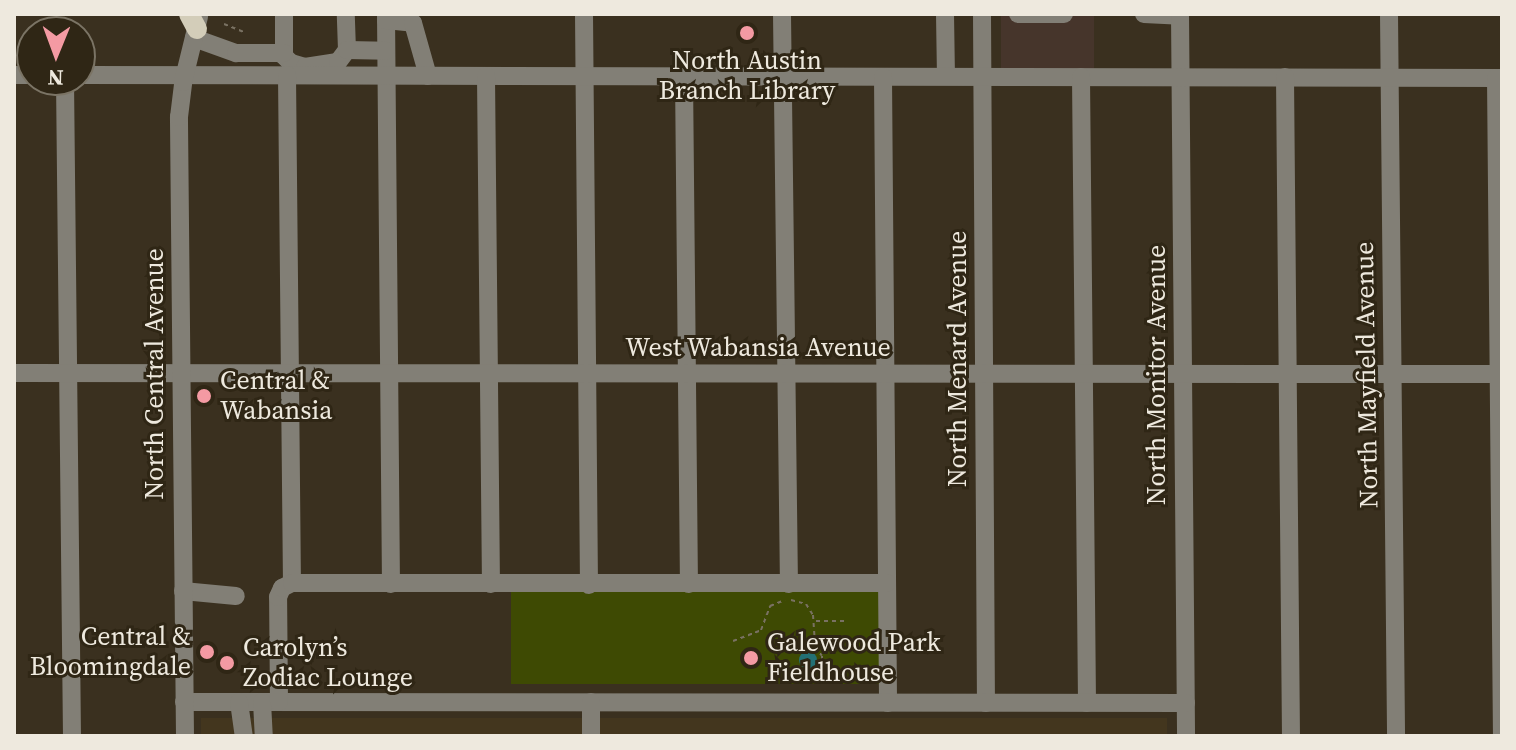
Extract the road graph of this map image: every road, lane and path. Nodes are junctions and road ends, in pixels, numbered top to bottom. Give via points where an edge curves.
1 (284, 14) edge
2 (346, 14) edge
3 (584, 14) edge
4 (782, 14) edge
5 (945, 14) edge
6 (982, 14) edge
7 (1018, 14) edge
8 (1064, 14) edge
9 (1144, 14) edge
10 (1389, 14) edge
11 (1180, 15) edge
12 (386, 17) edge
13 (195, 24) edge
14 (224, 24) dead end
15 (244, 32) dead end
16 (347, 50) junction
17 (386, 51) junction
18 (284, 54) junction
19 (96, 75) edge
20 (185, 75) junction
21 (287, 75) junction
22 (386, 76) junction
23 (428, 76) junction
24 (486, 76) junction
25 (585, 76) junction
26 (684, 76) junction
27 (782, 76) junction
28 (946, 76) junction
29 (982, 76) junction
30 (883, 77) junction
31 (1081, 77) junction
32 (1181, 77) junction
33 (1285, 77) junction
34 (1390, 77) junction
35 (1499, 78) edge
36 (65, 96) edge
37 (14, 373) edge
38 (68, 373) junction
39 (181, 373) junction
40 (290, 373) junction
41 (388, 373) junction
42 (489, 373) junction
43 (588, 373) junction
44 (687, 373) junction
45 (786, 374) junction
46 (885, 374) junction
47 (984, 374) junction
48 (1084, 374) junction
49 (1183, 374) junction
50 (1289, 374) junction
51 (1393, 374) junction
52 (1500, 374) edge
53 (292, 583) junction
54 (887, 583) junction
55 (391, 584) junction
56 (491, 584) junction
57 (689, 584) junction
58 (789, 584) junction
59 (589, 585) junction
60 (183, 591) junction
61 (236, 596) dead end
62 (815, 621) junction
63 (848, 621) dead end
64 (733, 641) dead end
65 (823, 686) dead end
66 (184, 702) junction
67 (239, 702) junction
68 (270, 702) junction
69 (591, 702) junction
70 (888, 703) junction
71 (986, 703) junction
72 (1087, 703) junction
73 (1186, 703) junction
74 (72, 736) edge
75 (185, 736) edge
76 (244, 736) edge
77 (264, 736) edge
78 (591, 736) edge
79 (1186, 736) edge
80 (1291, 736) edge
81 (1396, 736) edge
82 (1502, 736) edge

1 - 18 street
2 - 16 street
3 - 25 street
4 - 27 street
5 - 28 street
6 - 29 street, North Menard Avenue
7 - 8 street
9 - 11 street
10 - 34 street, North Mayfield Avenue
11 - 32 street, North Monitor Avenue
12 - 17 street
12 - 23 street via 413,23
13 - 18 street via 236,53
13 - 20 street, North Central Avenue
14 - 15 path
16 - 17 street
16 - 18 street via 331,66 305,67
17 - 22 street
19 - 20 street
20 - 21 street
20 - 39 street, North Central Avenue via 179,117
21 - 22 street
21 - 40 street
22 - 23 street
22 - 41 street
23 - 24 street
24 - 25 street
24 - 42 street
25 - 26 street
25 - 43 street
26 - 27 street
26 - 44 street
27 - 30 street
27 - 45 street
28 - 29 street
28 - 30 street
29 - 31 street
29 - 47 street, North Menard Avenue
30 - 46 street
31 - 32 street
31 - 48 street
32 - 33 street
32 - 49 street, North Monitor Avenue
33 - 34 street
33 - 50 street
34 - 35 street
34 - 51 street, North Mayfield Avenue
35 - 52 street
36 - 38 street
37 - 38 street, West Wabansia Avenue
38 - 39 street, West Wabansia Avenue
38 - 74 street
39 - 40 street, West Wabansia Avenue
39 - 60 street, North Central Avenue
40 - 41 street, West Wabansia Avenue
40 - 53 street
41 - 42 street, West Wabansia Avenue
41 - 55 street
42 - 43 street, West Wabansia Avenue
42 - 56 street
43 - 44 street, West Wabansia Avenue
43 - 59 street
44 - 45 street, West Wabansia Avenue
44 - 57 street
45 - 46 street, West Wabansia Avenue
45 - 58 street
46 - 47 street, West Wabansia Avenue
46 - 54 street
47 - 48 street, West Wabansia Avenue
47 - 71 street, North Menard Avenue
48 - 49 street, West Wabansia Avenue
48 - 72 street
49 - 50 street, West Wabansia Avenue
49 - 73 street, North Monitor Avenue
50 - 51 street, West Wabansia Avenue
50 - 80 street
51 - 52 street, West Wabansia Avenue
51 - 81 street, North Mayfield Avenue
52 - 82 street
53 - 55 street
53 - 68 street via 278,597
54 - 58 street
54 - 70 street
55 - 56 street
56 - 59 street
57 - 58 street
57 - 59 street
60 - 61 street
60 - 66 street, North Central Avenue
62 - 63 path
62 - 64 path via 806,604 779,601 767,611 761,630
62 - 65 path
66 - 67 street
66 - 75 street, North Central Avenue
67 - 68 street
67 - 76 street
68 - 69 street
68 - 77 street
69 - 70 street
69 - 78 street
70 - 71 street
71 - 72 street
72 - 73 street
73 - 79 street, North Monitor Avenue

